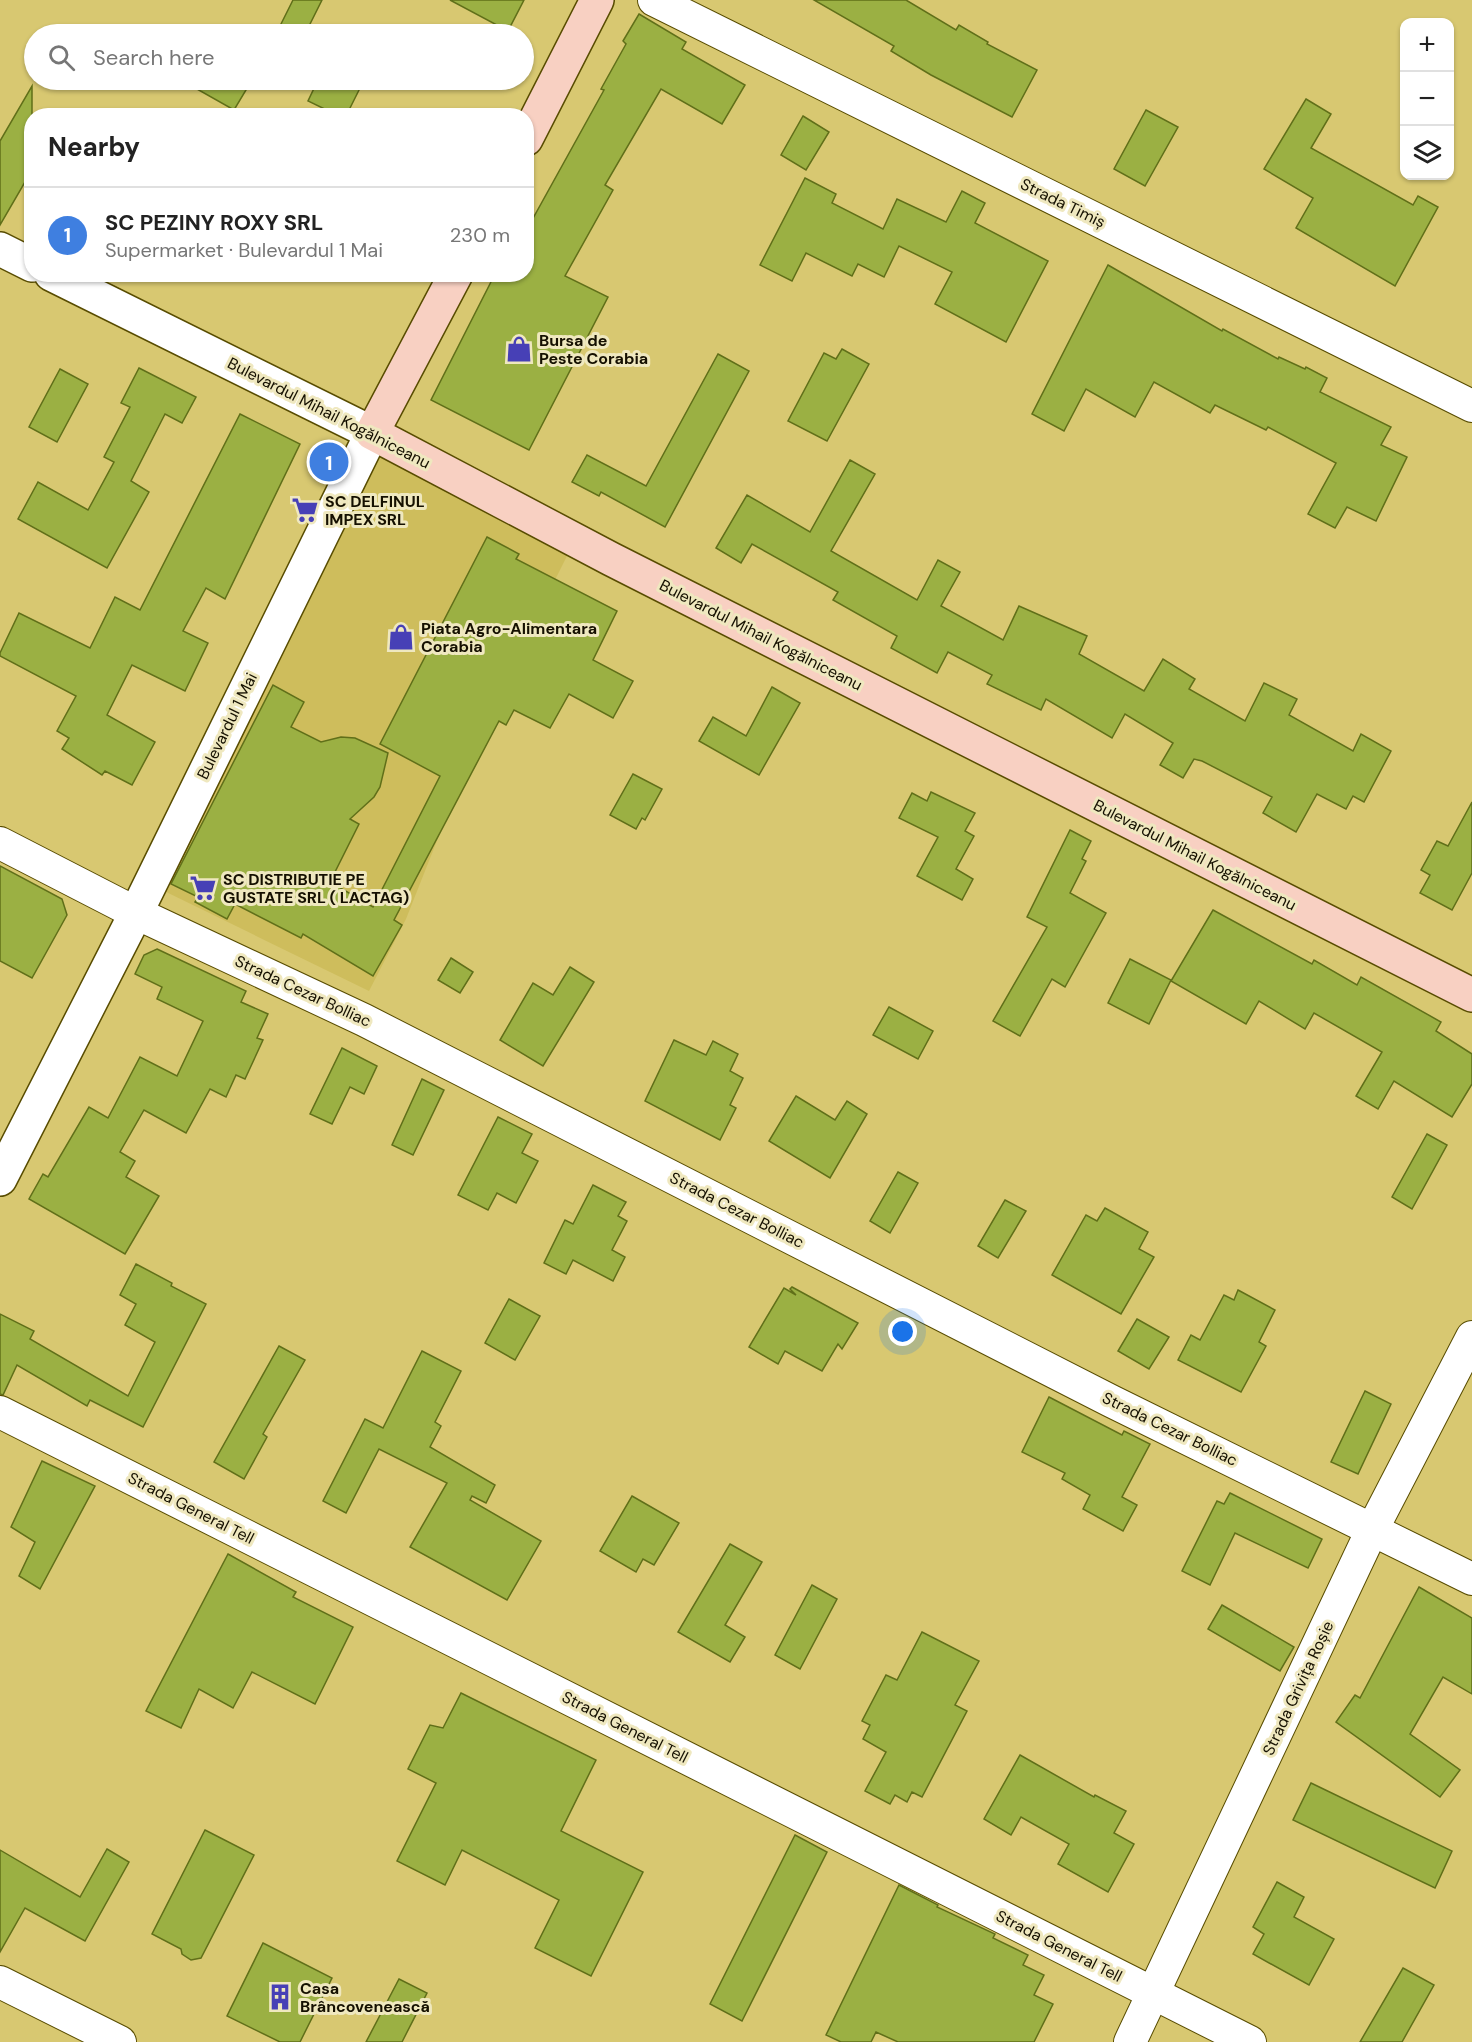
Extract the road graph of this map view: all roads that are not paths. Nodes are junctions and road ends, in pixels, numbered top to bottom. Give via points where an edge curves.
1 (597, 0) edge
2 (654, 0) edge
3 (534, 123) edge
4 (0, 249) edge
5 (24, 261) edge
6 (67, 282) edge
7 (452, 282) edge
8 (1472, 406) edge
9 (372, 433) junction
10 (0, 843) edge
11 (136, 913) junction
12 (1472, 995) edge
13 (0, 1179) edge
14 (1472, 1337) edge
15 (0, 1412) edge
16 (1373, 1528) junction
17 (1472, 1579) edge
18 (0, 1982) edge
19 (1155, 1994) junction
20 (120, 2042) edge
21 (1130, 2042) edge
22 (1250, 2042) edge

1 - 3 main road
2 - 8 street, Strada Timiș
4 - 5 street
6 - 9 street, Bulevardul Mihail Kogălniceanu
7 - 9 main road, Bulevardul 1 Mai
9 - 11 street, Bulevardul 1 Mai
9 - 12 main road, Bulevardul Mihail Kogălniceanu
10 - 11 street, Strada Cezar Bolliac
11 - 13 street, Bulevardul 1 Mai
11 - 16 street, Strada Cezar Bolliac via 364,1020 1111,1401
14 - 16 street, Strada Grivița Roșie
15 - 19 street, Strada General Tell
16 - 17 street, Strada Cezar Bolliac
16 - 19 street, Strada Grivița Roșie
18 - 20 street
19 - 21 street, Strada Grivița Roșie
19 - 22 street, Strada General Tell

